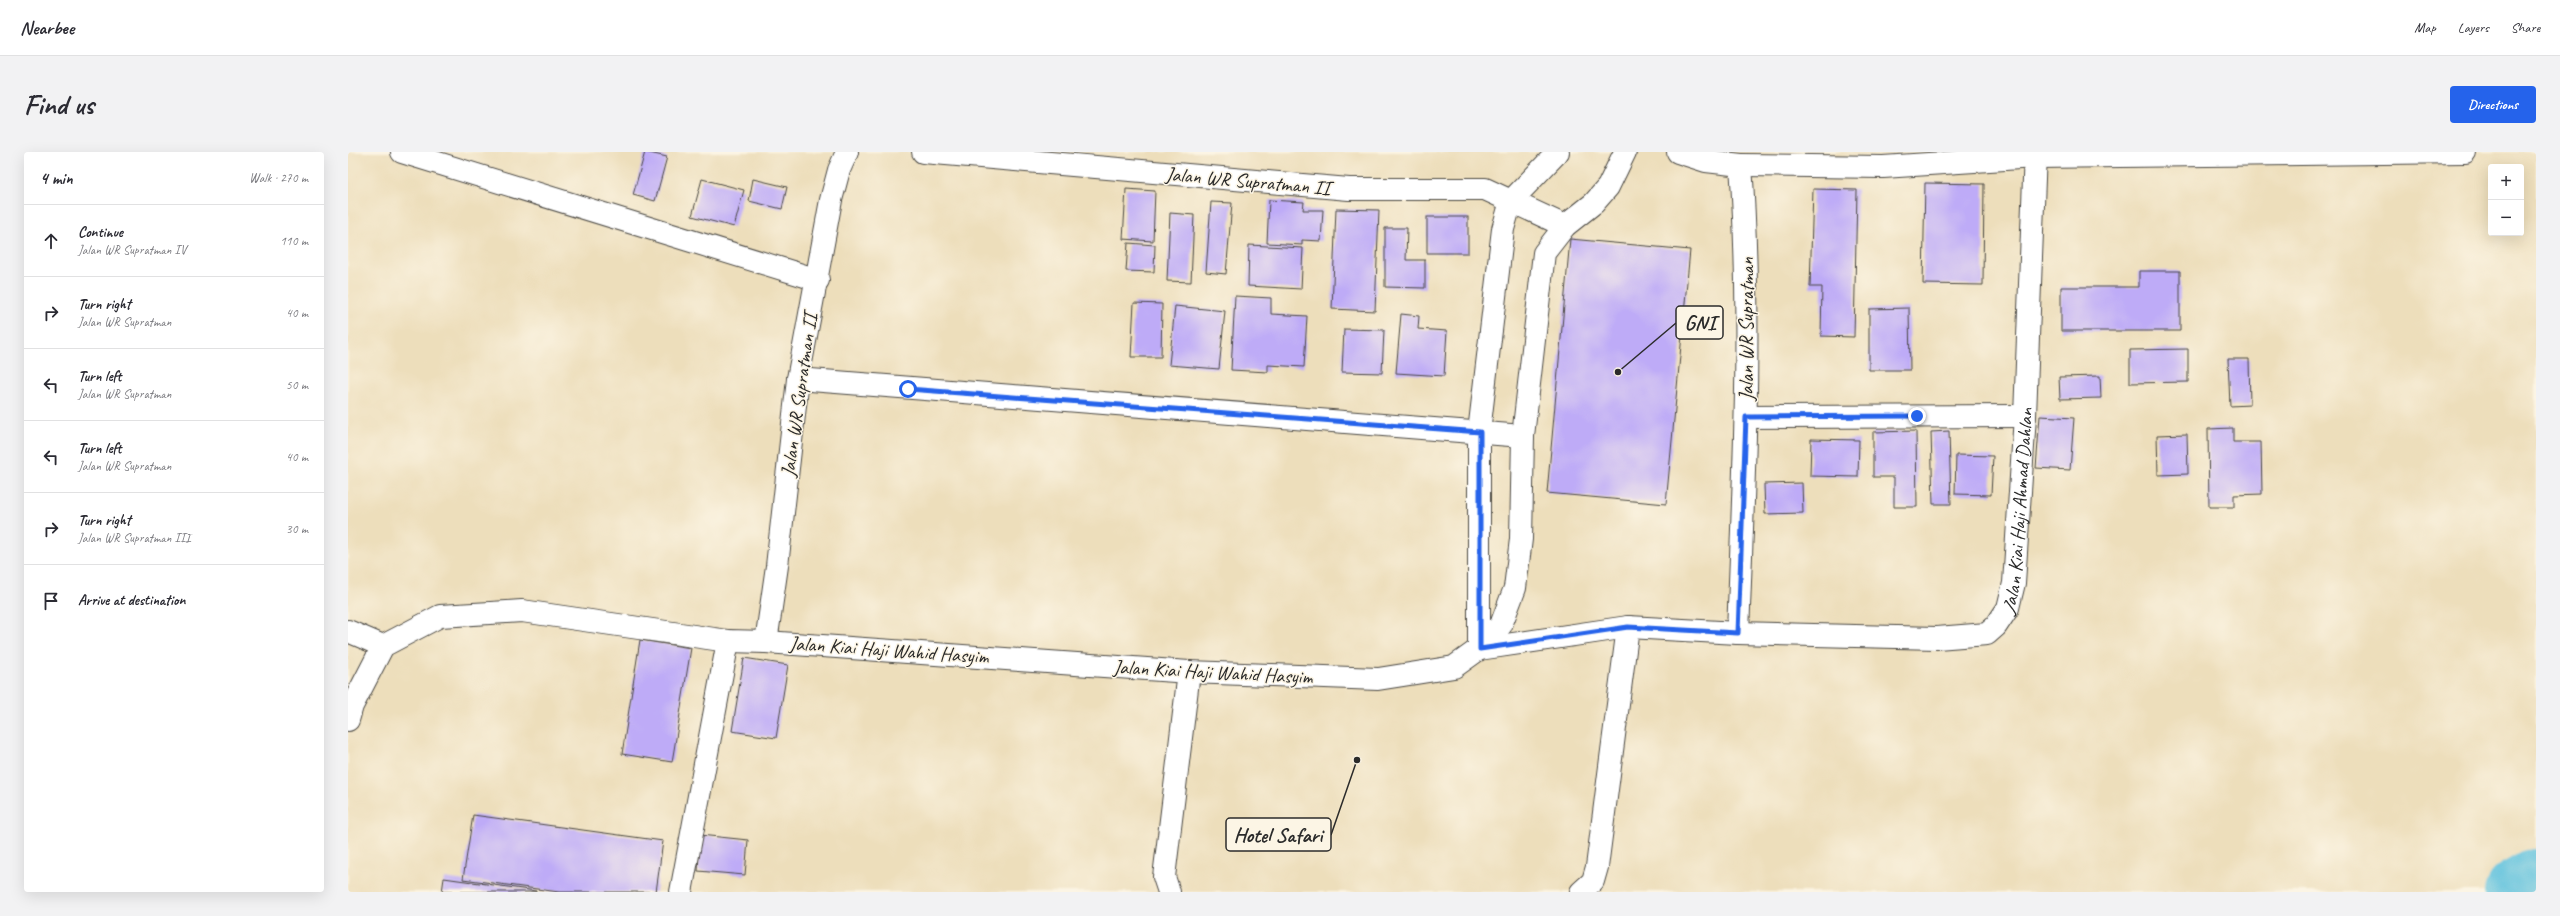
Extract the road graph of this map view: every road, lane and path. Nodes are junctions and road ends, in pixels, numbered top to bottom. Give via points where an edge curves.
1 (402, 152) edge
2 (847, 152) edge
3 (923, 152) edge
4 (1558, 152) edge
5 (1624, 152) edge
6 (1678, 152) edge
7 (2465, 152) edge
8 (2035, 155) edge
9 (1741, 165) junction
10 (1511, 201) junction
11 (1565, 226) junction
12 (818, 280) junction
13 (798, 379) junction
14 (2026, 416) junction
15 (1746, 417) junction
16 (1480, 432) junction
17 (1523, 436) junction
18 (1628, 627) junction
19 (348, 630) edge
20 (1738, 633) junction
21 (728, 641) junction
22 (766, 642) junction
23 (383, 646) junction
24 (1480, 649) junction
25 (1189, 672) junction
26 (348, 720) edge
27 (681, 892) edge
28 (1169, 892) edge
29 (1581, 892) edge

1 - 12 street
2 - 12 street, Jalan WR Supratman II via 831,200
3 - 10 street, Jalan WR Supratman II via 1349,189 1485,189
4 - 10 street
5 - 11 street via 1608,187 1594,203
6 - 9 street via 1706,161
7 - 8 street
8 - 9 street via 1883,167
8 - 14 street, Jalan Kiai Haji Ahmad Dahlan
9 - 15 street, Jalan WR Supratman via 1747,239
10 - 11 street, Jalan WR Supratman II
10 - 16 street via 1503,229
11 - 17 street via 1544,253
12 - 13 street, Jalan WR Supratman II
13 - 16 street
13 - 22 street, Jalan WR Supratman II
14 - 15 street
14 - 20 street, Jalan Kiai Haji Ahmad Dahlan via 2014,583 2008,608 1987,634 1937,638
15 - 20 street, Jalan WR Supratman
16 - 17 street
16 - 24 street
17 - 24 street via 1521,539 1515,588 1501,625
18 - 20 street
18 - 24 street
18 - 29 street via 1597,867 1593,881
19 - 23 street
21 - 22 street, Jalan Kiai Haji Wahid Hasyim
21 - 23 street, Jalan Kiai Haji Wahid Hasyim via 522,611 440,616
21 - 27 street
22 - 25 street, Jalan Kiai Haji Wahid Hasyim
23 - 26 street via 352,706
24 - 25 street, Jalan Kiai Haji Wahid Hasyim via 1454,667 1378,679
25 - 28 street via 1164,877

